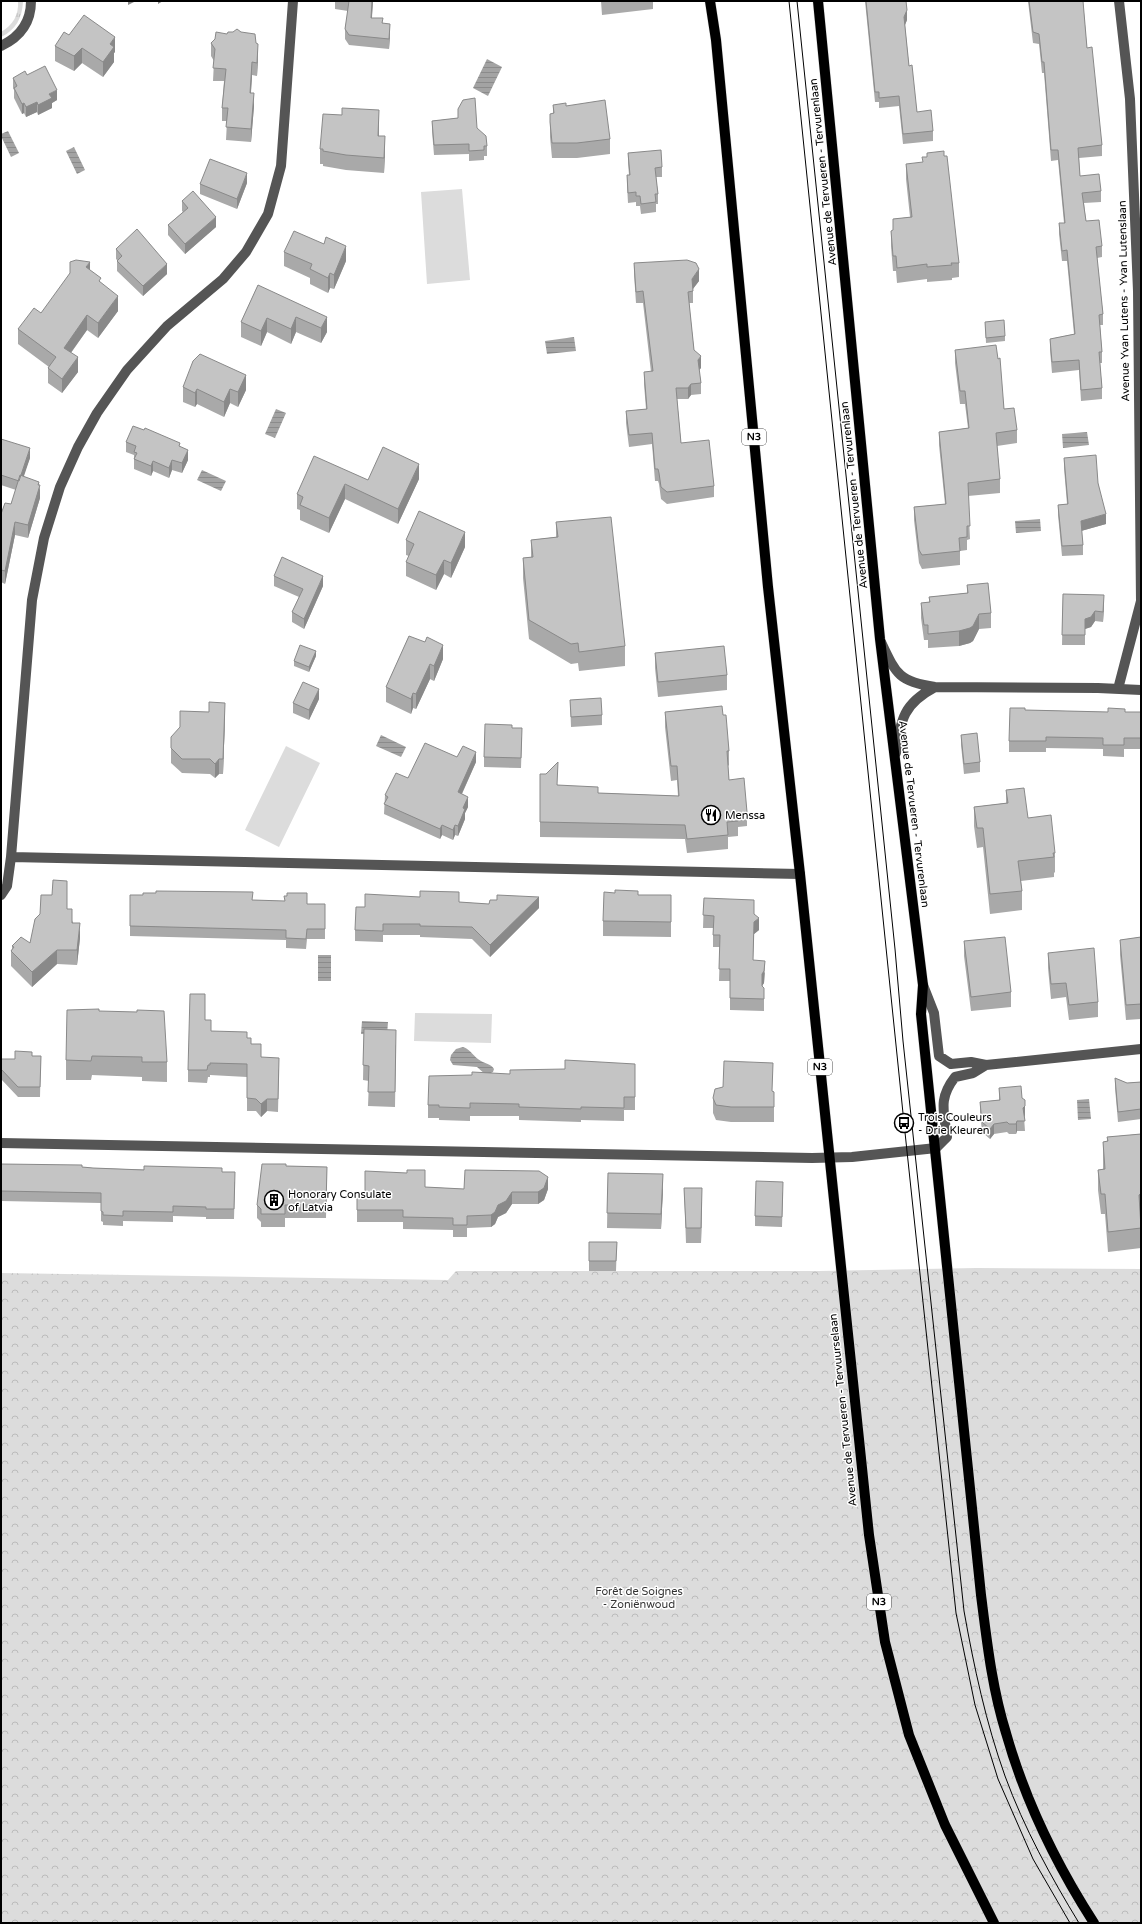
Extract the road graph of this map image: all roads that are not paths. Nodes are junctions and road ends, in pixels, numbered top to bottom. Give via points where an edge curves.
1 (31, 1) edge
2 (293, 1) edge
3 (710, 1) edge
4 (818, 1) edge
5 (1119, 1) edge
6 (1, 46) edge
7 (1140, 291) edge
8 (1141, 601) edge
9 (880, 639) junction
10 (935, 687) junction
11 (1118, 689) junction
12 (1141, 690) edge
13 (895, 758) junction
14 (11, 857) junction
15 (800, 874) junction
16 (1, 895) edge
17 (923, 985) junction
18 (1141, 1049) edge
19 (986, 1065) junction
20 (1, 1143) edge
21 (936, 1148) junction
22 (830, 1157) junction
23 (994, 1923) edge
24 (1094, 1923) edge

1 - 6 street via 29,16 23,29 17,37
2 - 14 street via 281,166 268,214 246,252 223,279 167,326 127,370 97,413 78,447 44,538 32,600
3 - 15 main road, N3 via 717,48 768,587
4 - 9 main road, Avenue de Tervueren - Tervurenlaan
5 - 7 street, Avenue Yvan Lutens - Yvan Lutenslaan via 1130,99
7 - 8 street, Avenue Yvan Lutens - Yvan Lutenslaan
8 - 11 street, Avenue Yvan Lutens - Yvan Lutenslaan
9 - 10 street via 893,668 904,679
9 - 13 main road, Avenue de Tervueren - Tervurenlaan
10 - 11 street
10 - 13 street via 915,700 905,711
11 - 12 street
13 - 17 main road, Avenue de Tervueren - Tervurenlaan
14 - 15 street
14 - 16 street via 7,886
15 - 22 main road, Avenue de Tervueren - Tervuurselaan / N3
17 - 19 street via 934,1013 939,1056 951,1064 971,1062
17 - 21 main road via 921,1014
18 - 19 street
19 - 21 street via 972,1073 955,1076 948,1086 943,1099 947,1137
20 - 22 street
21 - 22 street
21 - 24 main road via 990,1664 1005,1732 1027,1796 1052,1850
22 - 23 main road, Avenue de Tervueren - Tervuurselaan / N3 via 869,1535 885,1642 908,1735 945,1824

